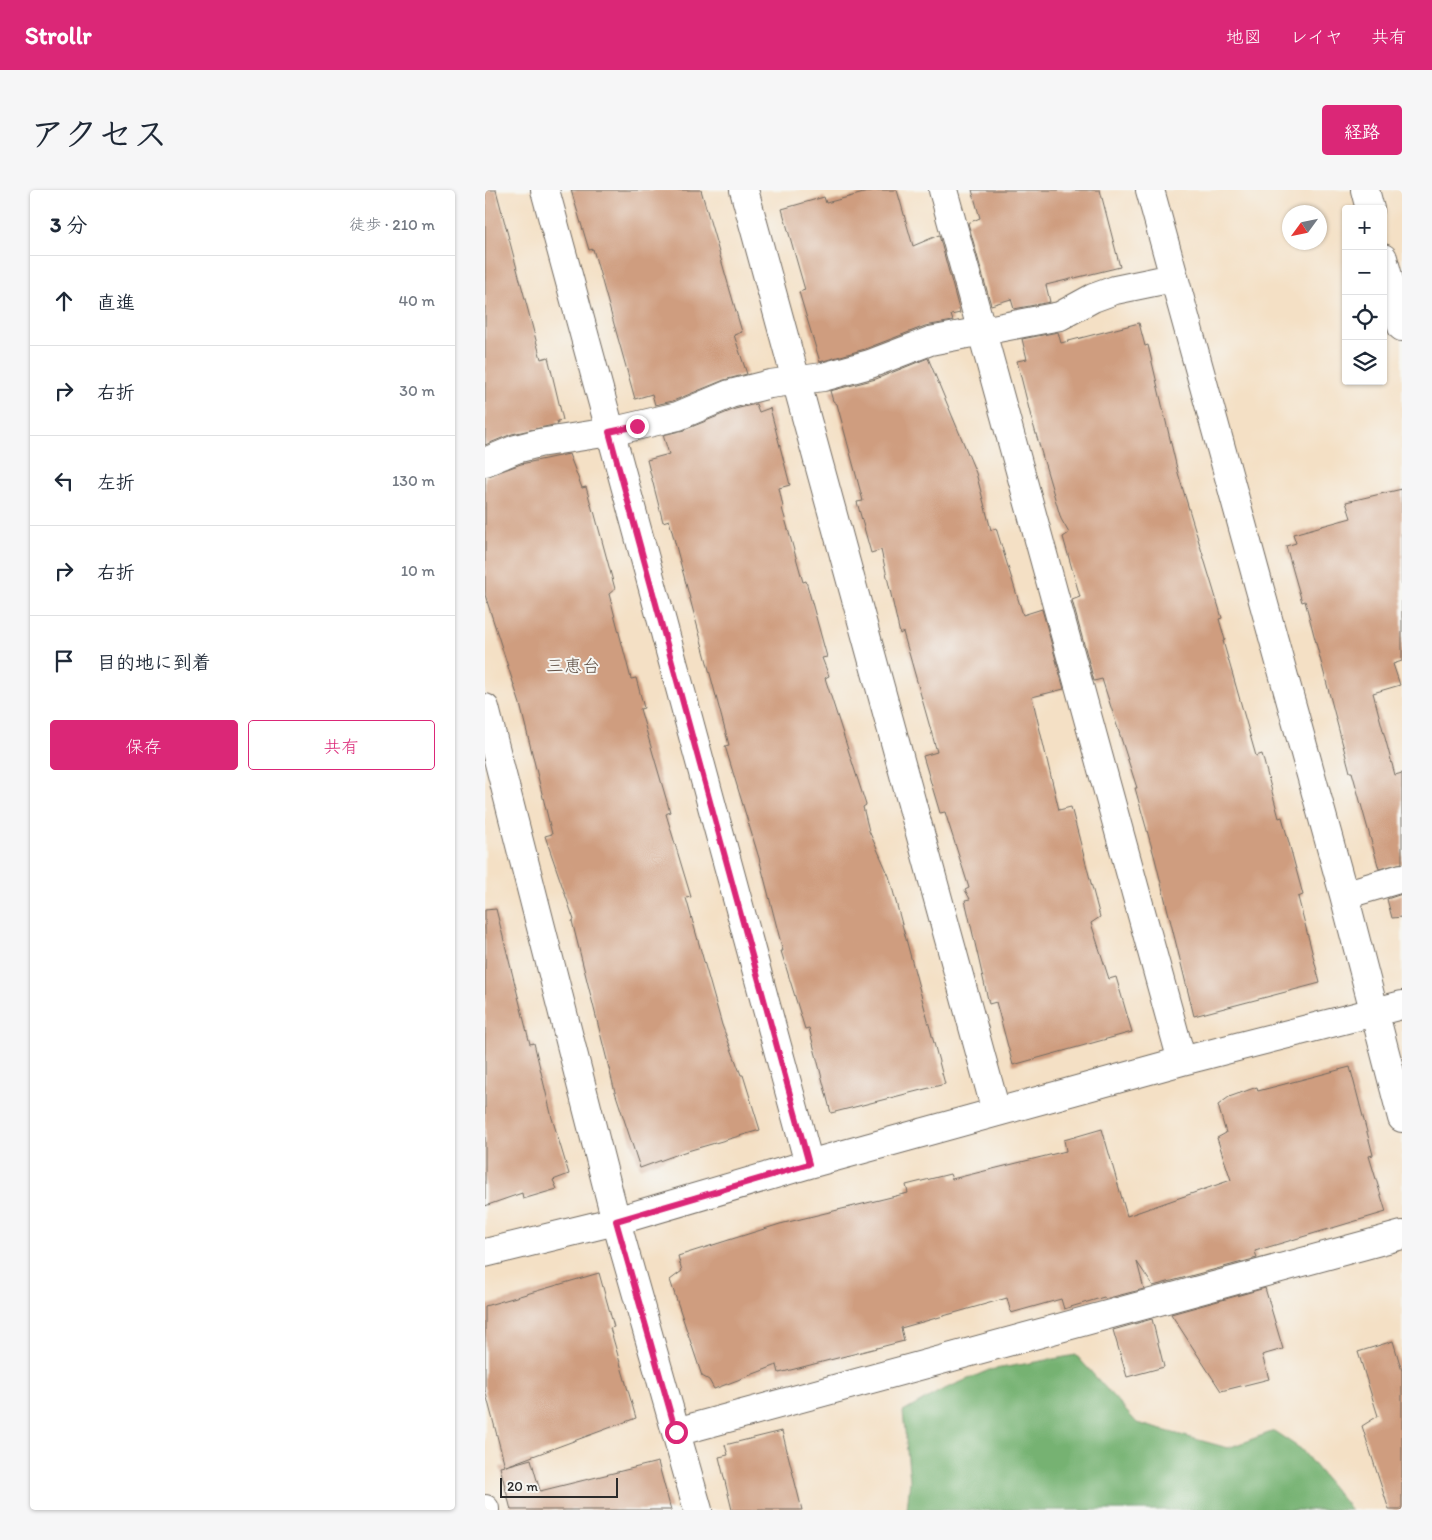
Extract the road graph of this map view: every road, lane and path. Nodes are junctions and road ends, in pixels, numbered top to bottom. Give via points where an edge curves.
1 (545, 190) edge
2 (744, 190) edge
3 (943, 190) edge
4 (1150, 190) edge
5 (1365, 190) edge
6 (1369, 205) edge
7 (1387, 273) edge
8 (1173, 278) junction
9 (1402, 327) edge
10 (982, 332) junction
11 (795, 380) junction
12 (609, 432) junction
13 (485, 462) edge
14 (485, 708) edge
15 (1402, 878) edge
16 (1344, 895) junction
17 (1402, 1005) edge
18 (1375, 1013) junction
19 (1182, 1061) junction
20 (996, 1111) junction
21 (1402, 1118) edge
22 (809, 1164) junction
23 (616, 1221) junction
24 (1402, 1236) edge
25 (485, 1253) edge
26 (676, 1432) junction
27 (698, 1510) edge

1 - 12 street
2 - 11 street
3 - 10 street
4 - 8 street
5 - 6 street
7 - 9 street
8 - 10 street via 1101,295 1060,316
8 - 16 street
10 - 11 street via 930,341 870,364 823,377
10 - 19 street
11 - 12 street via 730,394 679,416
11 - 20 street
12 - 13 street via 515,449
12 - 22 street
14 - 23 street
15 - 16 street
16 - 18 street
17 - 18 street
18 - 19 street
18 - 21 street
19 - 20 street
20 - 22 street
22 - 23 street
23 - 25 street
23 - 26 street
24 - 26 street
26 - 27 street

